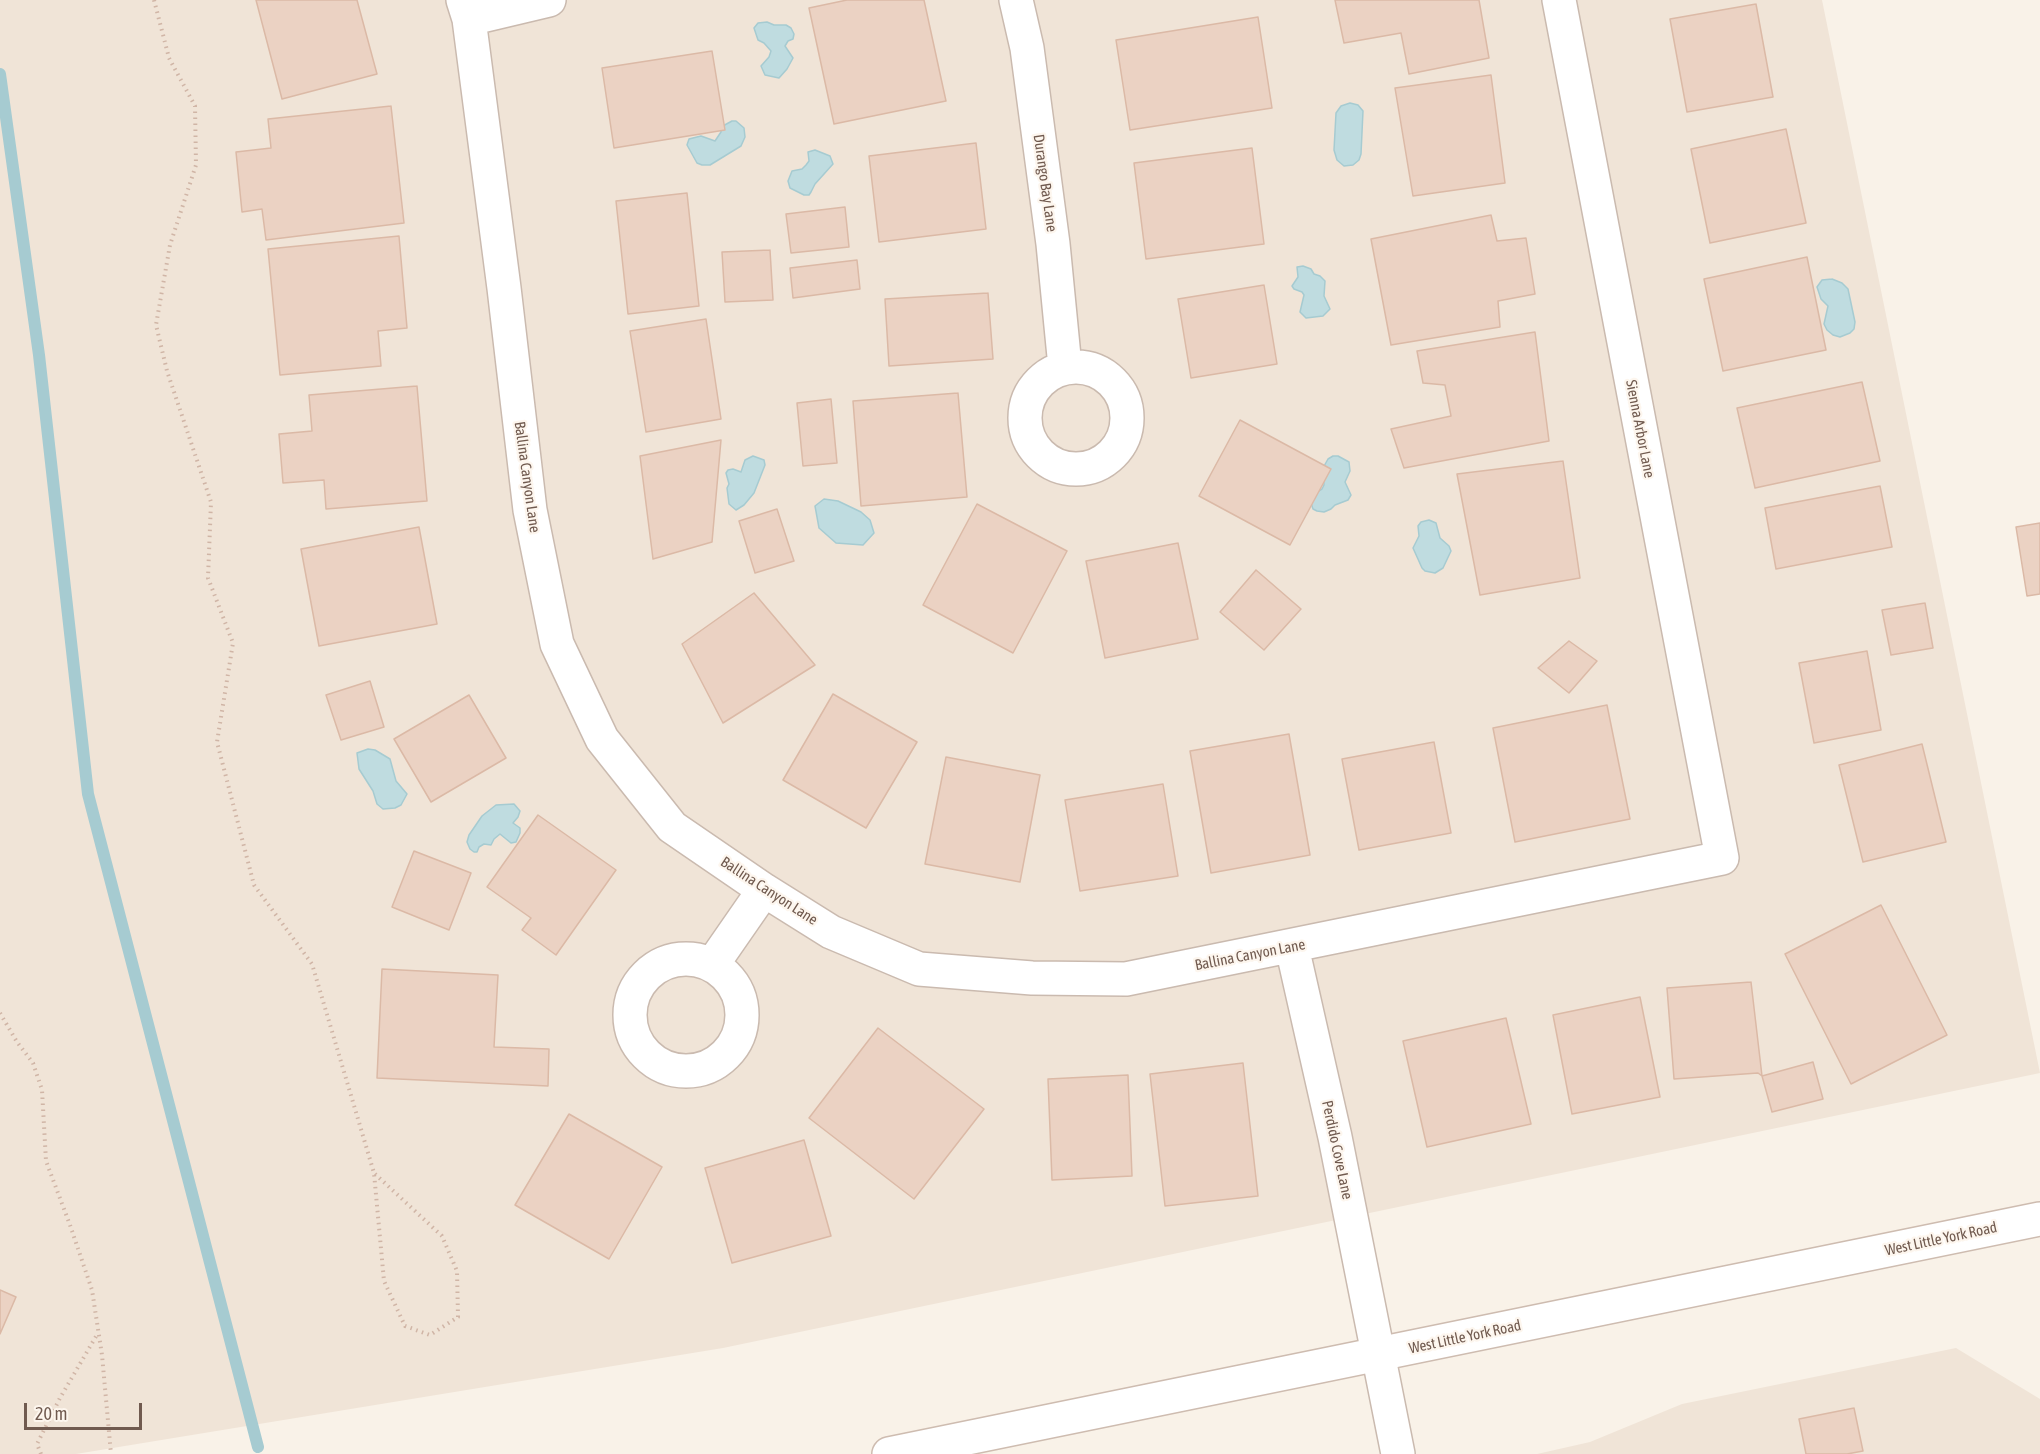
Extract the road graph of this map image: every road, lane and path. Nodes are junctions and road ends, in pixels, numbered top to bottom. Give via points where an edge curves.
1 (154, 0) edge
2 (549, 0) edge
3 (1016, 0) edge
4 (1559, 0) edge
5 (466, 10) edge
6 (1065, 367) dead end
7 (1722, 858) joint
8 (764, 890) junction
9 (1292, 947) junction
10 (712, 965) dead end
11 (0, 1013) edge
12 (374, 1173) junction
13 (2040, 1219) edge
14 (98, 1333) junction
15 (1379, 1354) junction
16 (41, 1454) edge
17 (111, 1454) edge
18 (889, 1454) edge
19 (1398, 1454) edge

1 - 12 path via 169,58 195,106 196,165 170,245 156,325 167,371 211,502 208,578 233,643 217,742 254,885 312,964
2 - 5 street
3 - 6 street, Durango Bay Lane via 1027,48
4 - 7 street, Sienna Arbor Lane
5 - 8 street, Ballina Canyon Lane via 530,510 557,644 602,739 672,827
7 - 9 street, Ballina Canyon Lane
8 - 9 street, Ballina Canyon Lane via 831,932 919,969 1126,980
8 - 10 street
9 - 15 street, Perdido Cove Lane
11 - 14 path via 33,1063 42,1090 46,1161 92,1290
12 - 12 path via 384,1281 405,1326 430,1335 458,1317 457,1271 442,1236
13 - 15 street, West Little York Road
14 - 16 path via 37,1444
14 - 17 path
15 - 18 street, West Little York Road
15 - 19 street, Perdido Cove Lane

